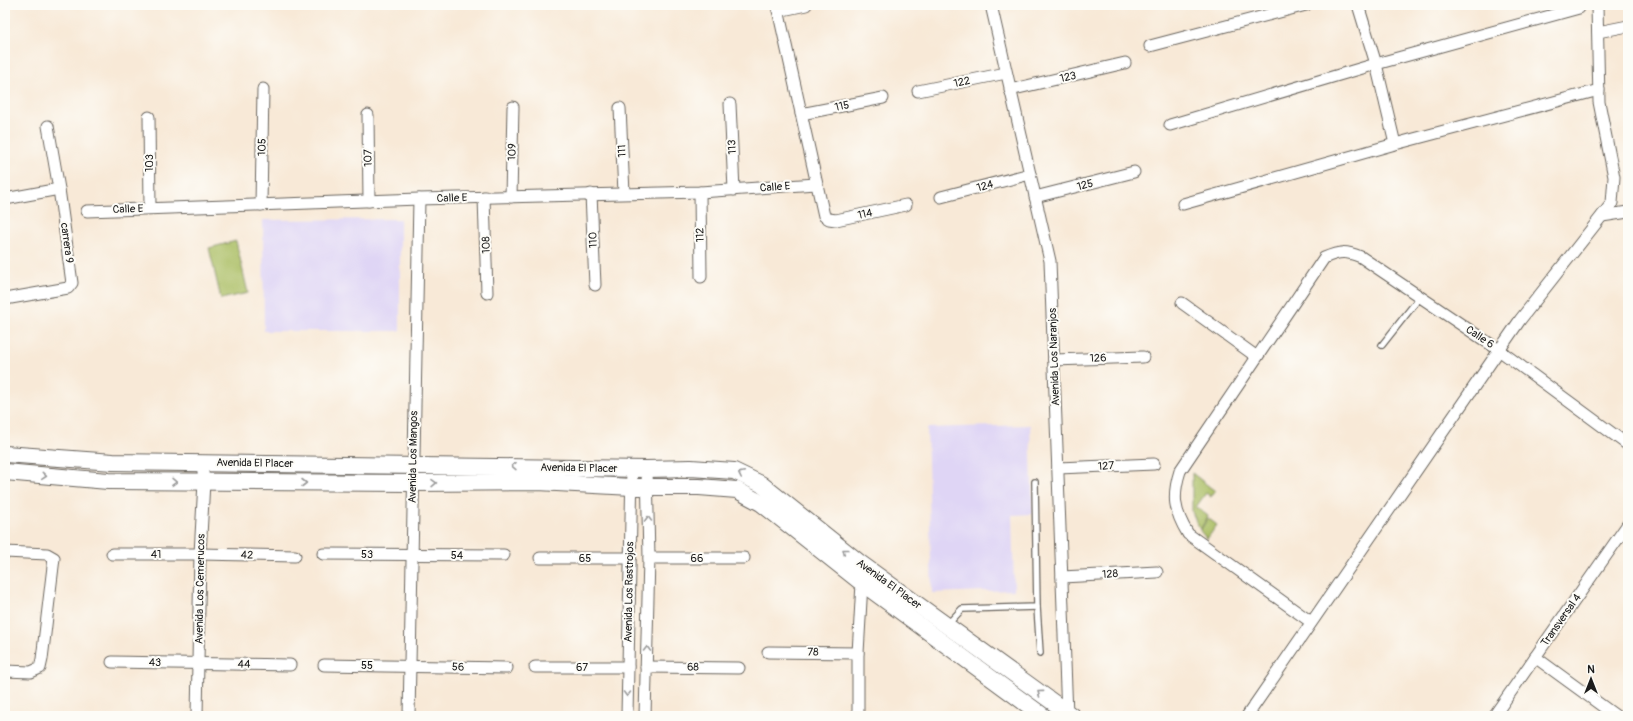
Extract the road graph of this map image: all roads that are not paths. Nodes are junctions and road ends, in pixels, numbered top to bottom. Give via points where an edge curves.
1 (806, 5) edge
2 (991, 5) edge
3 (1306, 5) edge
4 (1358, 5) edge
5 (1597, 5) edge
6 (778, 8) edge
7 (1579, 8) dead end
8 (1628, 26) edge
9 (1598, 32) junction
10 (1150, 46) dead end
11 (1125, 63) dead end
12 (1376, 64) junction
13 (1006, 73) junction
14 (263, 89) dead end
15 (1010, 90) junction
16 (1599, 90) junction
17 (918, 91) dead end
18 (883, 98) dead end
19 (730, 104) dead end
20 (513, 107) dead end
21 (620, 108) dead end
22 (801, 114) junction
23 (368, 115) dead end
24 (149, 117) dead end
25 (1170, 125) dead end
26 (48, 126) dead end
27 (1395, 144) junction
28 (1134, 172) dead end
29 (1030, 174) junction
30 (816, 184) junction
31 (59, 189) junction
32 (734, 190) junction
33 (700, 192) junction
34 (624, 193) junction
35 (591, 194) junction
36 (484, 197) junction
37 (511, 197) junction
38 (1035, 197) junction
39 (941, 198) dead end
40 (5, 199) edge
41 (419, 199) junction
42 (369, 201) junction
43 (1183, 204) dead end
44 (261, 205) junction
45 (906, 205) dead end
46 (150, 208) junction
47 (87, 211) dead end
48 (1628, 212) edge
49 (1602, 216) junction
50 (701, 277) dead end
51 (595, 285) dead end
52 (487, 293) dead end
53 (1420, 297) junction
54 (5, 299) edge
55 (1182, 303) dead end
56 (1382, 345) dead end
57 (1499, 350) junction
58 (1143, 357) dead end
59 (1257, 357) junction
60 (1054, 360) junction
61 (1628, 445) edge
62 (5, 454) edge
63 (202, 462) junction
64 (1154, 464) dead end
65 (413, 465) junction
66 (1058, 468) junction
67 (639, 469) junction
68 (5, 472) edge
69 (204, 482) junction
70 (1035, 482) dead end
71 (413, 483) junction
72 (632, 487) junction
73 (648, 487) junction
74 (1628, 524) edge
75 (5, 552) edge
76 (112, 554) dead end
77 (200, 554) junction
78 (323, 554) dead end
79 (411, 555) junction
80 (504, 555) dead end
81 (294, 556) dead end
82 (540, 558) dead end
83 (630, 558) junction
84 (649, 558) junction
85 (744, 558) dead end
86 (1157, 572) dead end
87 (1062, 577) junction
88 (862, 583) junction
89 (1037, 607) junction
90 (1311, 622) junction
91 (946, 625) junction
92 (768, 652) dead end
93 (858, 653) junction
94 (1040, 653) dead end
95 (1535, 657) junction
96 (112, 662) dead end
97 (198, 663) junction
98 (290, 665) dead end
99 (324, 665) dead end
100 (410, 666) junction
101 (535, 667) dead end
102 (628, 667) junction
103 (646, 667) junction
104 (507, 668) dead end
105 (739, 668) dead end
106 (5, 671) edge
107 (1069, 715) edge
108 (197, 716) edge
109 (409, 716) edge
110 (627, 716) edge
111 (645, 716) edge
112 (858, 716) edge
113 (1043, 716) edge
114 (1247, 716) edge
115 (1494, 716) edge
116 (1616, 716) edge

1 - 6 street
2 - 13 street, Avenida Los Naranjos
3 - 10 street
4 - 12 street
5 - 9 street
6 - 22 street
7 - 12 street
8 - 9 street
9 - 16 street
11 - 15 street, 123
12 - 25 street
12 - 27 street
13 - 15 street, Avenida Los Naranjos
13 - 17 street, 122
14 - 44 street, 105
15 - 29 street, Avenida Los Naranjos
16 - 27 street
16 - 49 street via 1599,102 1614,177 1612,203
18 - 22 street, 115
19 - 32 street, 113
20 - 37 street, 109
21 - 34 street, 111
22 - 30 street
23 - 42 street, 107
24 - 46 street, 103
26 - 31 street, carrera 9
27 - 43 street
28 - 38 street, 125
29 - 38 street, Avenida Los Naranjos
29 - 39 street, 124
30 - 32 street, Calle E
30 - 45 street, 114 via 824,216 829,219 836,220
31 - 40 street
31 - 54 street, carrera 9 via 72,283 68,288
32 - 33 street, Calle E
33 - 34 street, Calle E
33 - 50 street, 112
34 - 35 street, Calle E
35 - 37 street, Calle E
35 - 51 street, 110
36 - 37 street, Calle E
36 - 41 street, Calle E
36 - 52 street, 108
38 - 60 street, Avenida Los Naranjos via 1050,261
41 - 42 street, Calle E
41 - 65 street, Avenida Los Mangos
42 - 44 street, Calle E
44 - 46 street, Calle E
46 - 47 street, Calle E
48 - 49 street
49 - 57 street
53 - 56 lane
53 - 57 street, Calle 6
53 - 59 street, Calle 6 via 1361,257 1348,252 1336,253 1324,258
55 - 59 street
57 - 61 street, Calle 6
57 - 90 street
58 - 60 street, 126
59 - 90 street via 1180,471 1175,486 1176,508 1188,534
60 - 66 street, Avenida Los Naranjos
62 - 63 street, Avenida El Placer via 113,462
63 - 65 street, Avenida El Placer
63 - 69 street, Avenida Los Cemerucos
64 - 66 street, 127
67 -> 65 street, Avenida El Placer
65 - 71 street, Avenida Los Mangos
66 - 87 street, Avenida Los Naranjos
67 - 72 street, Avenida Los Rastrojos
67 - 73 street, Avenida Los Rastrojos
91 -> 67 street, Avenida El Placer via 860,563 761,484 734,470
68 -> 69 street, Avenida El Placer via 108,481
69 -> 71 street, Avenida El Placer
69 - 77 street, Avenida Los Cemerucos
70 - 89 lane
71 -> 72 street, Avenida El Placer via 538,482
71 - 79 street, Avenida Los Mangos
72 - 73 street, Avenida El Placer
72 - 83 street, Avenida Los Rastrojos
84 -> 73 street, Avenida Los Rastrojos
73 - 88 street, Avenida El Placer via 737,490 761,503
74 - 95 street, Transversal 4
75 - 106 street via 47,554 54,558 40,668 31,672
76 - 77 street, 41
77 - 81 street, 42
77 - 97 street, Avenida Los Cemerucos
78 - 79 street, 53
79 - 80 street, 54
79 - 100 street, Avenida Los Mangos
82 - 83 street, 65
83 - 102 street, Avenida Los Rastrojos
84 - 85 street, 66
103 -> 84 street, Avenida Los Rastrojos
86 - 87 street, 128
87 - 107 street, Avenida Los Naranjos
88 - 93 street
88 - 113 street, Avenida El Placer
89 - 91 lane via 962,609
89 - 94 lane
90 - 114 street
107 -> 91 street, Avenida El Placer
92 - 93 street, 78
93 - 112 street
95 - 115 street, Transversal 4
95 - 116 street
96 - 97 street, 43
97 - 98 street, 44
97 - 108 street, Avenida Los Cemerucos
99 - 100 street, 55
100 - 104 street, 56
100 - 109 street, Avenida Los Mangos
101 - 102 street, 67
102 -> 110 street, Avenida Los Rastrojos
103 - 105 street, 68
103 - 111 street, Avenida Los Rastrojos

